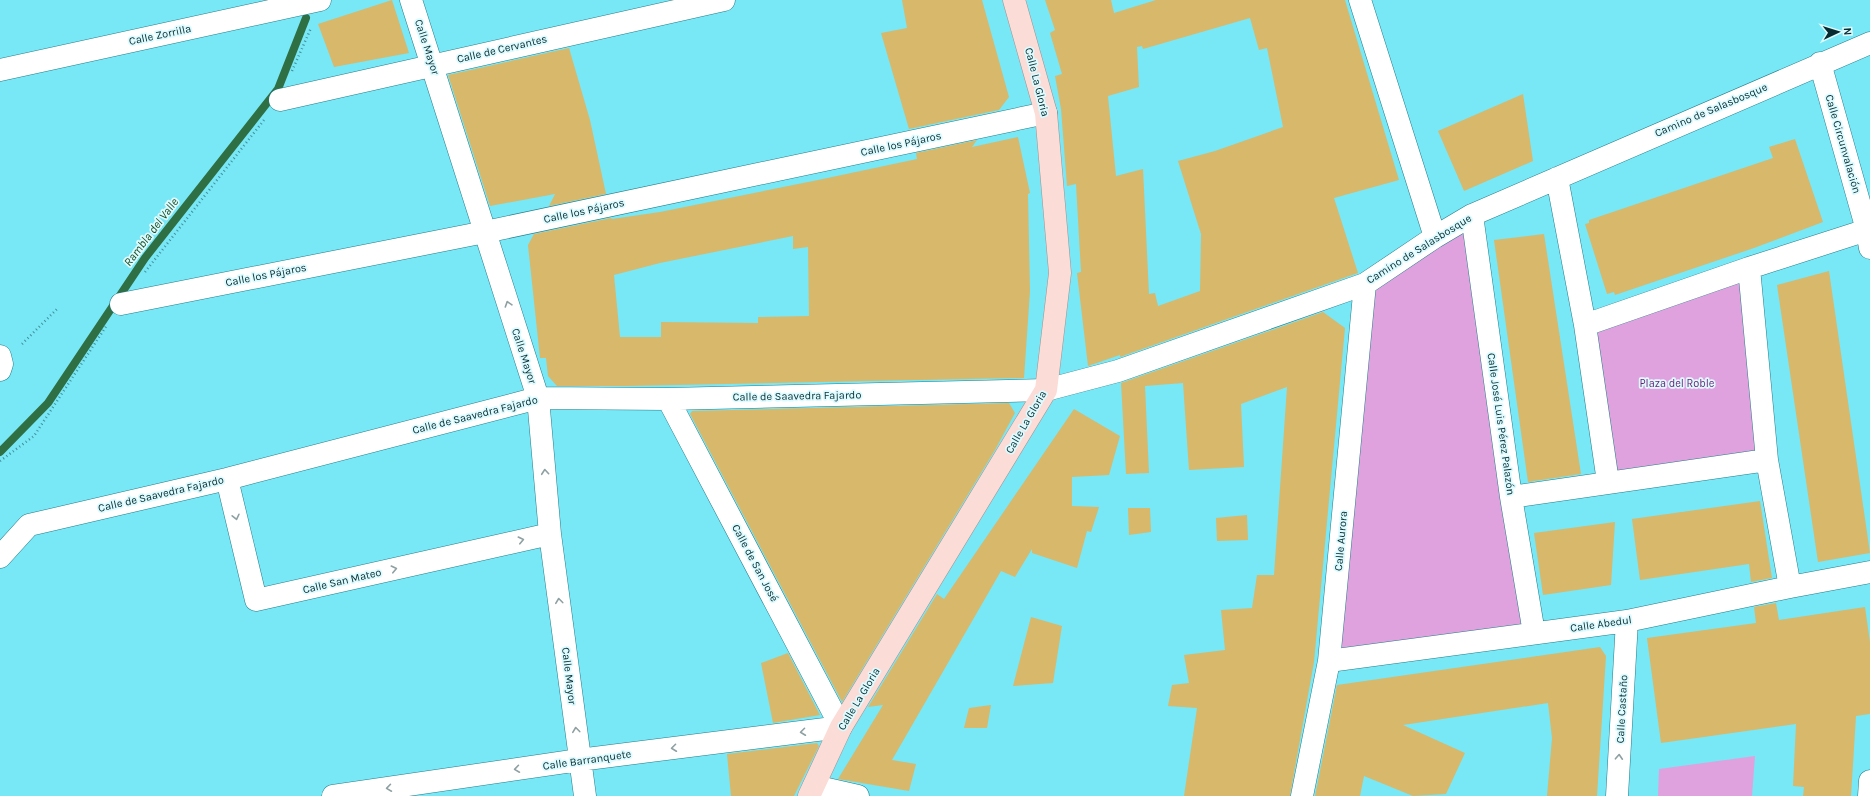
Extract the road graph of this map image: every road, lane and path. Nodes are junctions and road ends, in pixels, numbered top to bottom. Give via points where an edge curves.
1 (320, 0) edge
2 (411, 0) edge
3 (724, 0) edge
4 (1014, 0) edge
5 (1360, 0) edge
6 (313, 22) dead end
7 (1870, 42) edge
8 (1820, 63) junction
9 (432, 65) junction
10 (0, 70) edge
11 (280, 100) junction
12 (1046, 113) junction
13 (1557, 178) junction
14 (1472, 215) junction
15 (485, 232) junction
16 (1435, 237) junction
17 (1868, 239) edge
18 (1749, 268) junction
19 (1365, 284) junction
20 (121, 304) junction
21 (58, 308) dead end
22 (1585, 325) junction
23 (1, 363) edge
24 (1046, 390) junction
25 (538, 398) junction
26 (668, 399) junction
27 (1767, 460) junction
28 (0, 461) edge
29 (227, 479) junction
30 (1608, 482) junction
31 (1511, 497) junction
32 (550, 534) junction
33 (0, 557) edge
34 (1870, 572) edge
35 (1790, 587) junction
36 (1627, 622) junction
37 (1534, 633) junction
38 (1329, 661) junction
39 (842, 727) junction
40 (580, 760) junction
41 (1870, 781) edge
42 (811, 791) edge
43 (333, 796) edge
44 (585, 796) edge
45 (858, 796) edge
46 (1302, 796) edge
47 (1617, 796) edge
48 (1869, 796) edge

1 - 10 street, Calle Zorrilla
2 - 9 street, Calle Mayor
3 - 9 street, Calle de Cervantes
4 - 12 main road, Calle La Gloria
5 - 16 street
6 - 11 path
7 - 8 street, Camino de Salasbosque
8 - 13 street, Camino de Salasbosque
8 - 17 street, Calle Circunvalación
9 - 11 street, Calle de Cervantes
9 - 15 street, Calle Mayor
11 - 20 path
12 - 15 street, Calle los Pájaros
12 - 24 main road, Calle La Gloria via 1060,273
13 - 14 street, Camino de Salasbosque
13 - 22 street
14 - 16 street, Camino de Salasbosque
14 - 31 street, Calle José Luis Pérez Palazón
15 - 20 street, Calle los Pájaros
25 -> 15 street, Calle Mayor
16 - 19 street, Camino de Salasbosque
17 - 18 street
18 - 22 street
18 - 27 street
19 - 24 street, Camino de Salasbosque via 1118,371
19 - 38 street, Calle Aurora
20 - 28 path via 34,436
21 - 23 path
22 - 30 street
24 - 26 street, Calle de Saavedra Fajardo
24 - 39 main road, Calle La Gloria
25 - 26 street, Calle de Saavedra Fajardo
25 - 29 street, Calle de Saavedra Fajardo
32 -> 25 street, Calle Mayor
26 - 39 street, Calle de San José
27 - 30 street
27 - 35 street
29 -> 32 street, Calle San Mateo via 256,600
29 - 33 street, Calle de Saavedra Fajardo via 29,525
30 - 31 street
31 - 37 street, Calle José Luis Pérez Palazón
40 -> 32 street, Calle Mayor
34 - 35 street, Calle Abedul
35 - 36 street, Calle Abedul
36 - 37 street, Calle Abedul
47 -> 36 street, Calle Castaño
37 - 38 street, Calle Abedul
38 - 46 street, Calle Aurora
39 -> 40 street, Calle Barranquete
39 - 42 main road, Calle La Gloria
40 -> 43 street, Calle Barranquete
40 - 44 street, Calle Mayor
41 - 48 street
42 - 45 street

